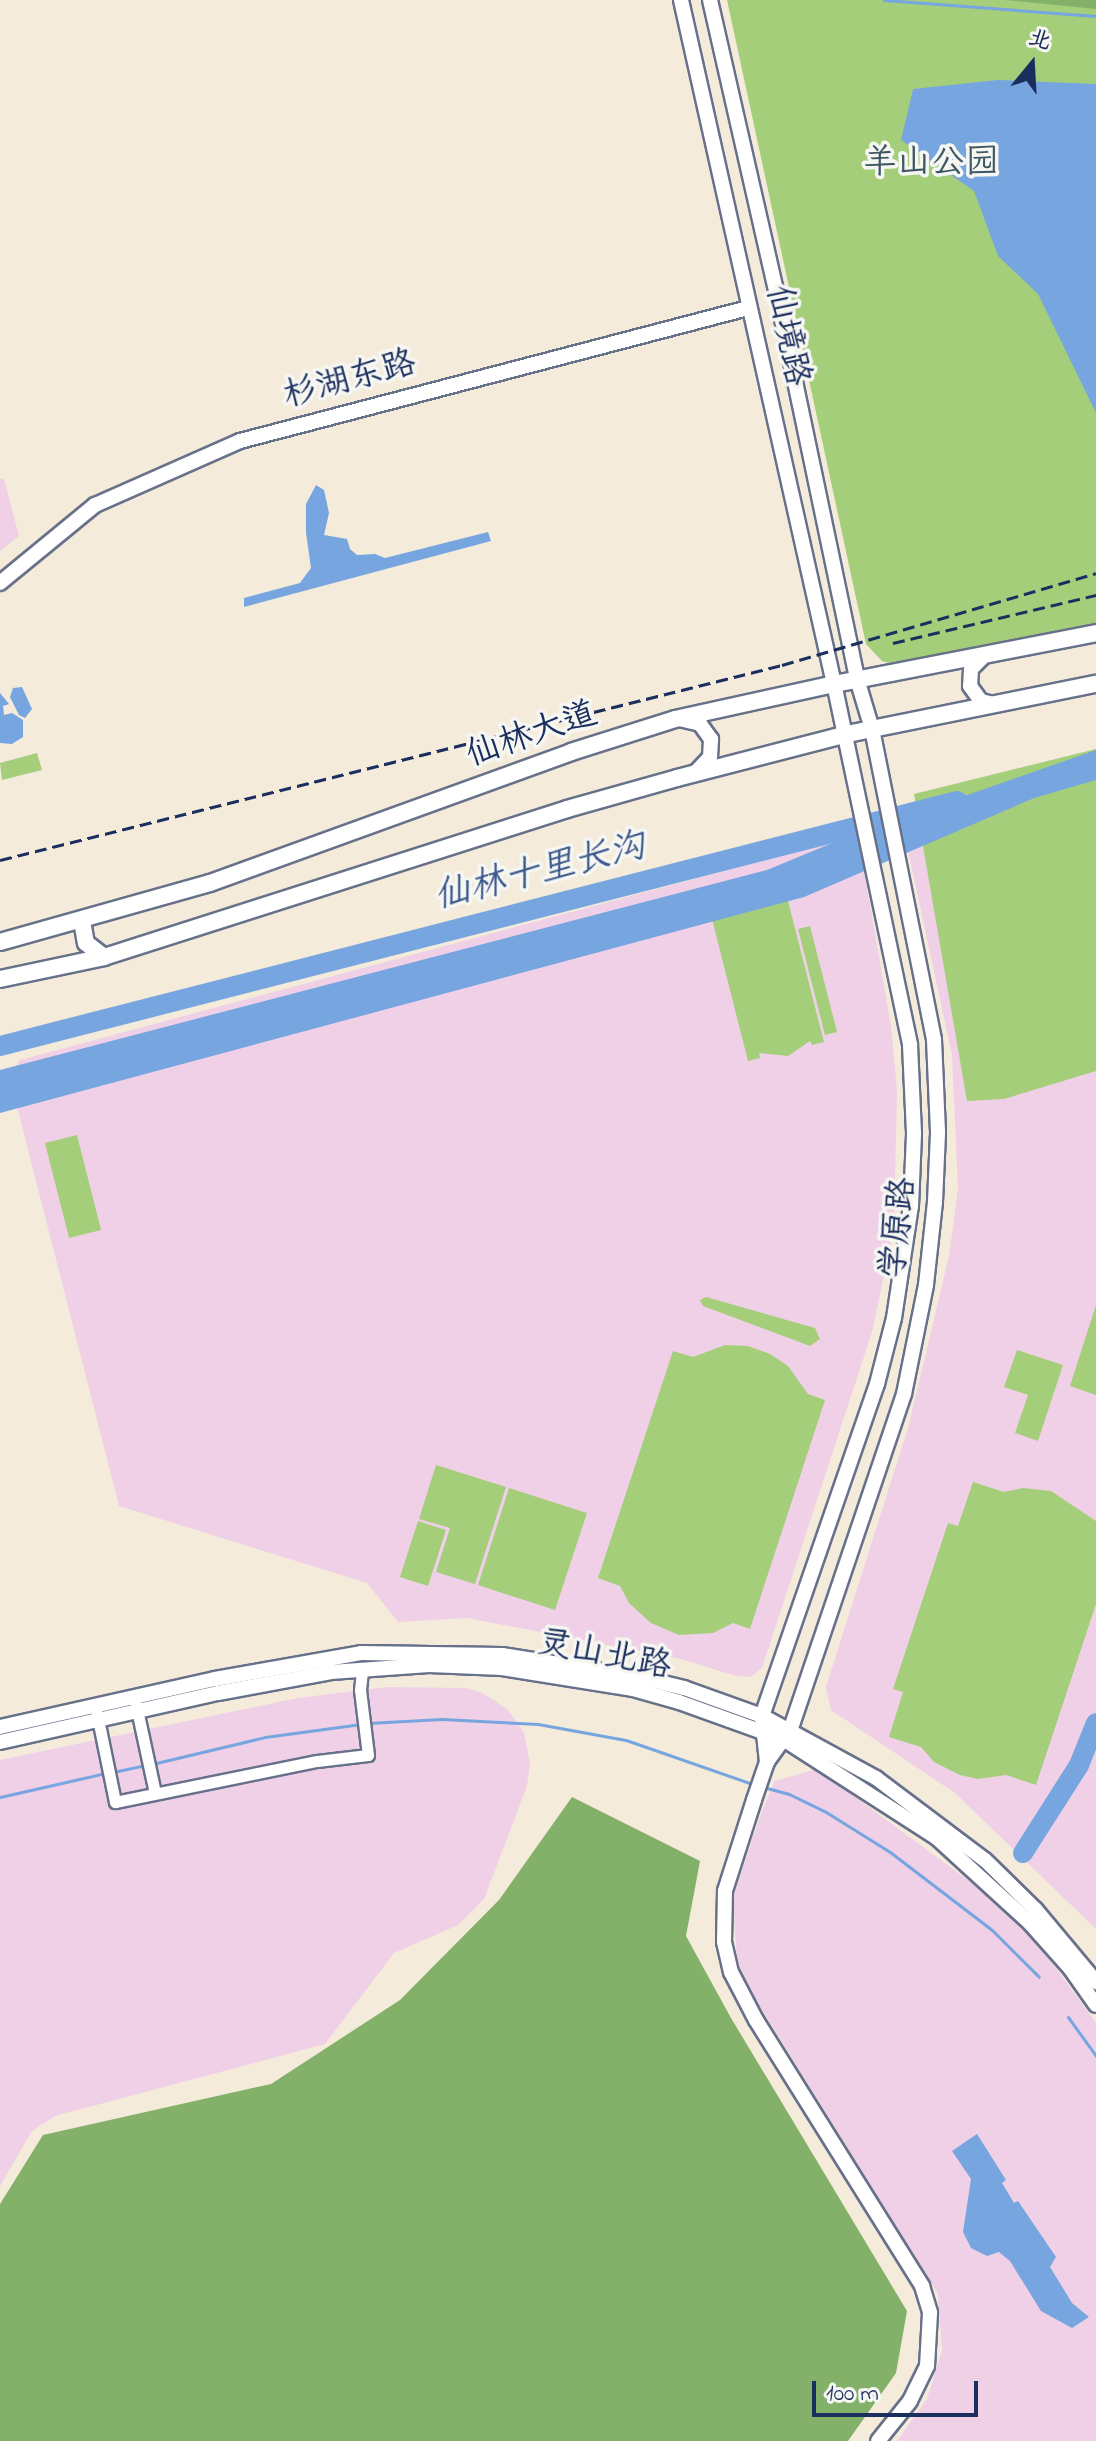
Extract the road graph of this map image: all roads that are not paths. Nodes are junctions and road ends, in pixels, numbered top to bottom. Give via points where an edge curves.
1 (681, 0) edge
2 (710, 0) edge
3 (748, 308) junction
4 (0, 583) edge
5 (1096, 633) edge
6 (984, 656) junction
7 (857, 679) junction
8 (834, 684) junction
9 (1096, 684) edge
10 (993, 704) junction
11 (675, 719) junction
12 (872, 729) junction
13 (847, 734) junction
14 (694, 774) junction
15 (82, 921) junction
16 (0, 942) edge
17 (104, 957) junction
18 (0, 979) edge
19 (362, 1670) junction
20 (136, 1704) junction
21 (96, 1713) junction
22 (762, 1716) junction
23 (0, 1727) edge
24 (761, 1731) junction
25 (788, 1735) junction
26 (0, 1742) edge
27 (767, 1762) junction
28 (155, 1793) junction
29 (1096, 1982) edge
30 (1096, 2005) edge
31 (878, 2441) edge

1 - 3 main road, 仙境路
2 - 7 main road, 仙境路
3 - 4 main road, 杉湖东路 via 240,441 95,505
3 - 8 main road, 仙境路
5 - 6 main road, 仙林大道
6 - 7 main road, 仙林大道
6 - 10 main road via 971,669 970,686 976,697
7 - 8 main road, 仙林大道
7 - 12 main road, 学原路
8 - 11 main road, 仙林大道
8 - 13 main road, 仙境路
9 - 10 main road
10 - 12 main road
11 - 14 main road via 694,721 711,739 710,757
11 - 15 main road, 仙林大道 via 210,883
12 - 13 main road
12 - 25 main road, 学原路 via 934,1040 935,1202 926,1285 904,1394
13 - 14 main road
13 - 22 main road, 学原路 via 910,1044 911,1206 899,1293 877,1384
14 - 17 main road
15 - 16 main road, 仙林大道
15 - 17 main road via 86,943
17 - 18 main road
19 - 20 main road, 灵山北路
19 - 24 main road, 灵山北路 via 429,1665 579,1678 679,1702
19 - 28 street via 368,1755
20 - 21 main road, 灵山北路
20 - 22 main road, 灵山北路 via 341,1655 432,1652 575,1664 684,1688
20 - 28 street
21 - 23 main road, 灵山北路
21 - 26 main road, 灵山北路
21 - 28 street via 115,1802
22 - 24 main road, 学原路
22 - 25 main road, 灵山北路
24 - 25 main road, 灵山北路
24 - 27 main road, 学原路
25 - 27 main road, 学原路
25 - 29 main road, 灵山北路 via 876,1778 946,1828 1036,1910
25 - 30 main road, 灵山北路 via 937,1838 985,1878 1070,1968
27 - 31 main road, 学原路 via 725,1891 724,1942 731,1972 908,2261 930,2313 927,2366 910,2401

